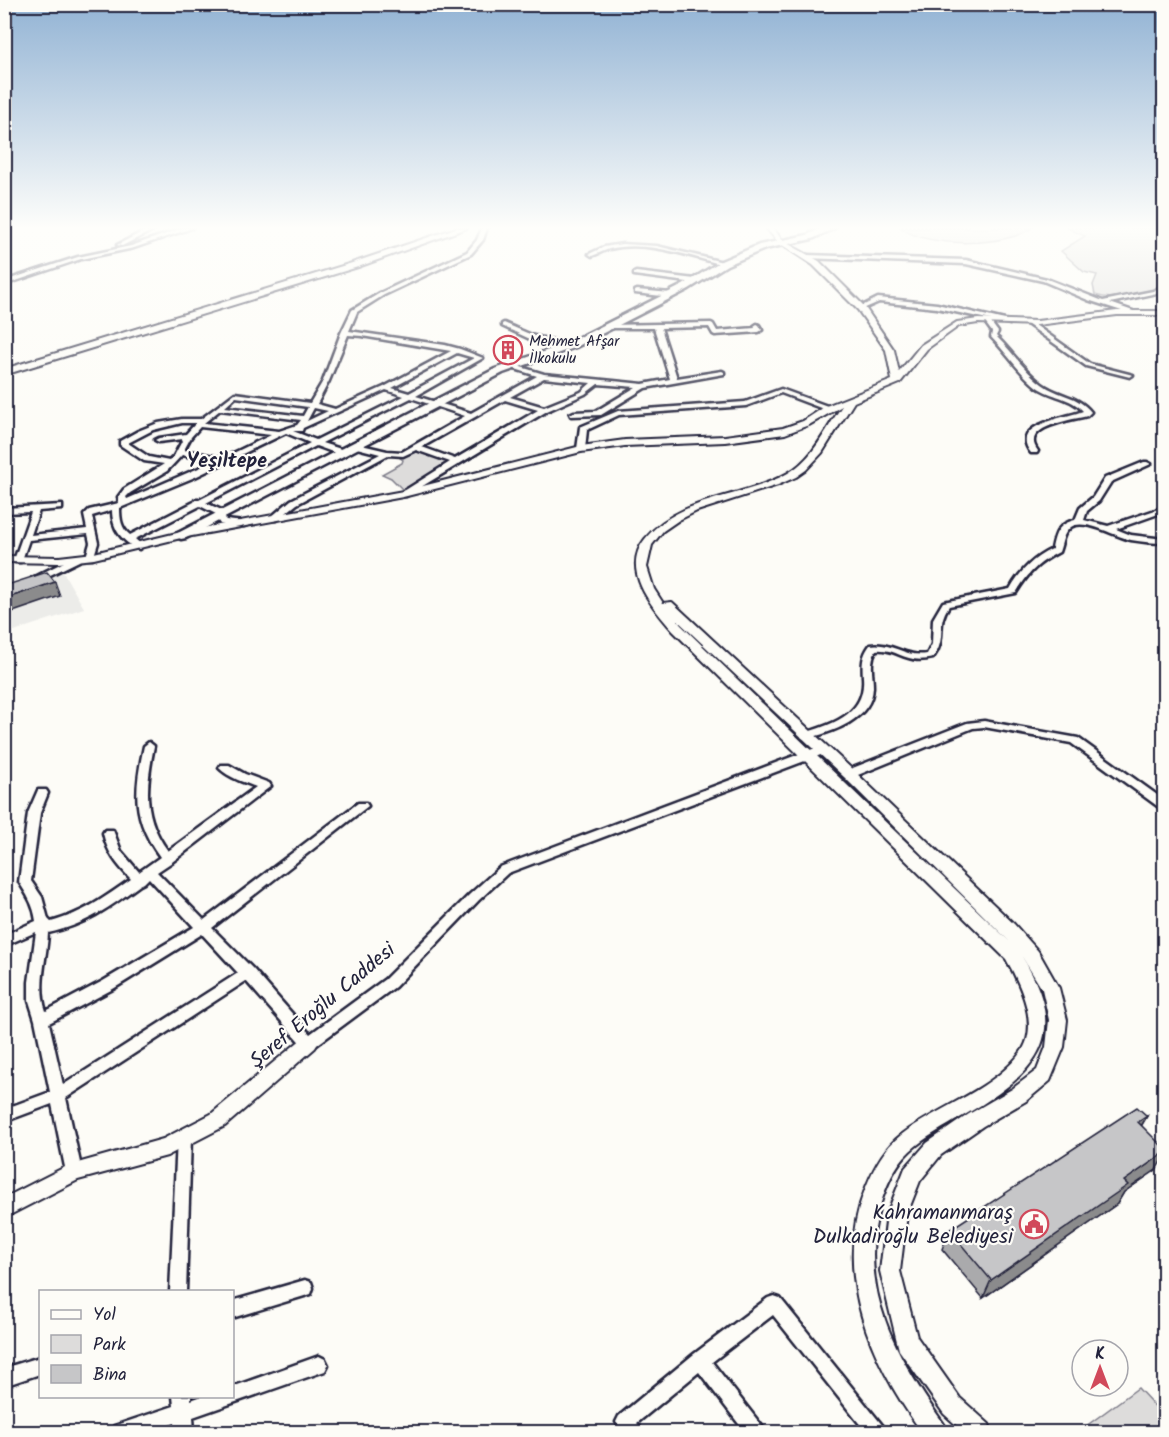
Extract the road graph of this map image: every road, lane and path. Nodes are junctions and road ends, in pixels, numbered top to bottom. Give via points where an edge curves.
1 (256, 295) edge
2 (380, 295) edge
3 (671, 295) edge
4 (849, 295) edge
5 (1084, 295) edge
6 (1141, 295) edge
7 (1104, 303) junction
8 (861, 308) junction
9 (1131, 312) junction
10 (1164, 313) edge
11 (987, 321) junction
12 (1012, 323) junction
13 (1029, 323) junction
14 (504, 326) dead end
15 (657, 326) junction
16 (758, 326) dead end
17 (608, 327) junction
18 (344, 333) junction
19 (572, 345) junction
20 (458, 350) junction
21 (511, 366) junction
22 (4, 372) edge
23 (722, 373) dead end
24 (1130, 375) dead end
25 (543, 376) junction
26 (674, 380) junction
27 (897, 381) junction
28 (596, 382) junction
29 (643, 386) junction
30 (386, 388) junction
31 (410, 396) junction
32 (505, 398) junction
33 (851, 400) junction
34 (435, 404) junction
35 (311, 405) junction
36 (218, 408) junction
37 (829, 408) junction
38 (544, 409) junction
39 (336, 411) junction
40 (574, 414) dead end
41 (472, 416) junction
42 (304, 418) junction
43 (200, 423) junction
44 (298, 431) junction
45 (282, 432) junction
46 (188, 436) junction
47 (159, 440) dead end
48 (316, 443) junction
49 (356, 445) junction
50 (416, 447) junction
51 (581, 449) junction
52 (1034, 451) dead end
53 (180, 452) junction
54 (341, 452) junction
55 (387, 453) junction
56 (223, 460) junction
57 (456, 462) junction
58 (169, 463) junction
59 (1147, 464) dead end
60 (403, 494) junction
61 (198, 502) junction
62 (120, 506) junction
63 (706, 506) junction
64 (59, 507) dead end
65 (36, 509) junction
66 (1164, 509) edge
67 (4, 511) edge
68 (223, 514) junction
69 (274, 518) junction
70 (1079, 522) junction
71 (242, 524) junction
72 (1108, 529) junction
73 (90, 531) junction
74 (181, 535) junction
75 (26, 538) junction
76 (129, 538) junction
77 (1164, 541) edge
78 (139, 546) junction
79 (90, 557) junction
80 (4, 559) edge
81 (76, 559) junction
82 (18, 560) junction
83 (27, 580) edge
84 (806, 736) junction
85 (149, 746) dead end
86 (815, 752) junction
87 (225, 768) dead end
88 (849, 774) junction
89 (42, 794) dead end
90 (1164, 805) edge
91 (362, 806) dead end
92 (109, 833) dead end
93 (168, 859) junction
94 (145, 876) junction
95 (44, 923) junction
96 (204, 927) junction
97 (4, 941) edge
98 (248, 973) junction
99 (42, 1020) junction
100 (309, 1042) junction
101 (57, 1096) junction
102 (4, 1116) edge
103 (184, 1138) junction
104 (74, 1172) junction
105 (4, 1209) edge
106 (305, 1288) dead end
107 (178, 1290) edge
108 (234, 1309) edge
109 (700, 1360) junction
110 (319, 1365) dead end
111 (39, 1366) edge
112 (4, 1377) edge
113 (234, 1395) edge
114 (221, 1398) edge
115 (183, 1405) edge
116 (120, 1432) edge
117 (185, 1432) edge
118 (633, 1432) edge
119 (756, 1432) edge
120 (877, 1432) edge
121 (936, 1432) edge
122 (981, 1432) edge

1 - 22 street
2 - 18 street via 354,310
3 - 17 main road
4 - 8 street
5 - 7 street
6 - 7 street
7 - 9 street
8 - 12 street via 878,300 937,306
8 - 27 street via 891,350
9 - 10 street
9 - 13 street
11 - 12 street
11 - 27 street via 951,327 920,352
11 - 52 street via 995,332 993,336 1038,384 1087,410 1035,430 1029,439
12 - 13 street
13 - 24 street via 1088,365
14 - 19 street via 532,338
15 - 16 street via 711,325 715,333 759,330
15 - 17 street
15 - 26 street
17 - 19 main road
18 - 20 street
18 - 35 street via 326,381
19 - 21 main road
20 - 30 street
20 - 31 street via 480,358
21 - 25 street
21 - 34 main road
23 - 26 street
25 - 28 street
25 - 32 street
26 - 29 street
27 - 33 street
28 - 29 street
28 - 38 street via 583,393
29 - 40 street via 598,413
30 - 31 street
30 - 39 street
31 - 34 street
31 - 48 street
32 - 38 street
32 - 41 street
33 - 37 street
33 - 63 street via 818,452 803,467 779,481
34 - 41 street
34 - 49 main road
35 - 36 street via 235,395
35 - 39 street
35 - 42 street
36 - 42 street
36 - 43 street
37 - 51 street via 785,431 625,442
37 - 51 street via 781,391 746,404 618,413 583,429
38 - 57 street
39 - 44 street
41 - 50 street
42 - 44 street
43 - 45 street
43 - 46 street
43 - 58 street via 182,420 142,431 123,443 147,459
44 - 45 street
44 - 48 street
45 - 56 street
46 - 47 street
46 - 53 street
48 - 54 street
48 - 61 street
49 - 54 main road
49 - 55 street
50 - 55 street via 403,454
50 - 57 street
51 - 60 street
53 - 56 street
53 - 58 street
54 - 68 main road
55 - 69 street via 294,502
56 - 62 street
57 - 60 street
58 - 62 street via 150,479 126,490
59 - 70 street via 1108,480 1083,510
60 - 69 street
61 - 68 street
61 - 76 street
62 - 73 street via 90,513
62 - 76 street via 116,522
63 - 84 street via 669,531 653,549 650,562 656,589 668,605
63 - 86 street via 663,524 644,550 642,577 677,628
64 - 65 street
65 - 67 street
65 - 75 street
66 - 72 street
68 - 71 street via 223,522
68 - 74 main road
69 - 71 street
70 - 72 street
70 - 84 street via 1059,534 1056,550 1022,575 1013,591 946,604 934,624 937,644 930,656 912,658 884,646 873,647 866,665 868,693 862,706 848,720
71 - 74 street
72 - 77 street via 1130,537
73 - 75 street
73 - 79 street via 94,543
74 - 78 street
75 - 82 street
76 - 78 street
78 - 79 street
79 - 81 street
80 - 82 street
81 - 82 street
81 - 83 street
84 - 86 street
85 - 93 street via 140,807 156,845
86 - 88 street
86 - 100 street, Şeref Eroğlu Caddesi via 504,870 389,984
86 - 121 street via 1012,954 1031,989 1036,1025 1031,1052 1009,1078 906,1141 882,1171 865,1215 862,1277 874,1324 900,1381
87 - 93 street via 265,786
88 - 90 street via 971,725 984,724 1074,740
88 - 122 street via 1032,956 1050,988 1058,1020 1055,1047 1044,1075 934,1149 912,1175 897,1214 890,1271 907,1342 952,1406
89 - 95 street via 34,813 25,882 36,895
91 - 96 street
92 - 94 street via 120,862
93 - 94 street
94 - 95 street via 77,920 49,928
94 - 96 street
95 - 97 street
95 - 99 street via 36,999
96 - 98 street
96 - 99 street
98 - 100 street
98 - 101 street
99 - 101 street
100 - 103 street, Şeref Eroğlu Caddesi via 218,1120
101 - 102 street
101 - 104 street
103 - 104 street, Şeref Eroğlu Caddesi via 167,1147
103 - 107 street
104 - 105 street, Şeref Eroğlu Caddesi
106 - 108 street
109 - 118 street via 626,1422
109 - 119 street
109 - 120 street via 774,1304
110 - 113 street
111 - 112 street
114 - 115 street
115 - 116 street
115 - 117 street

